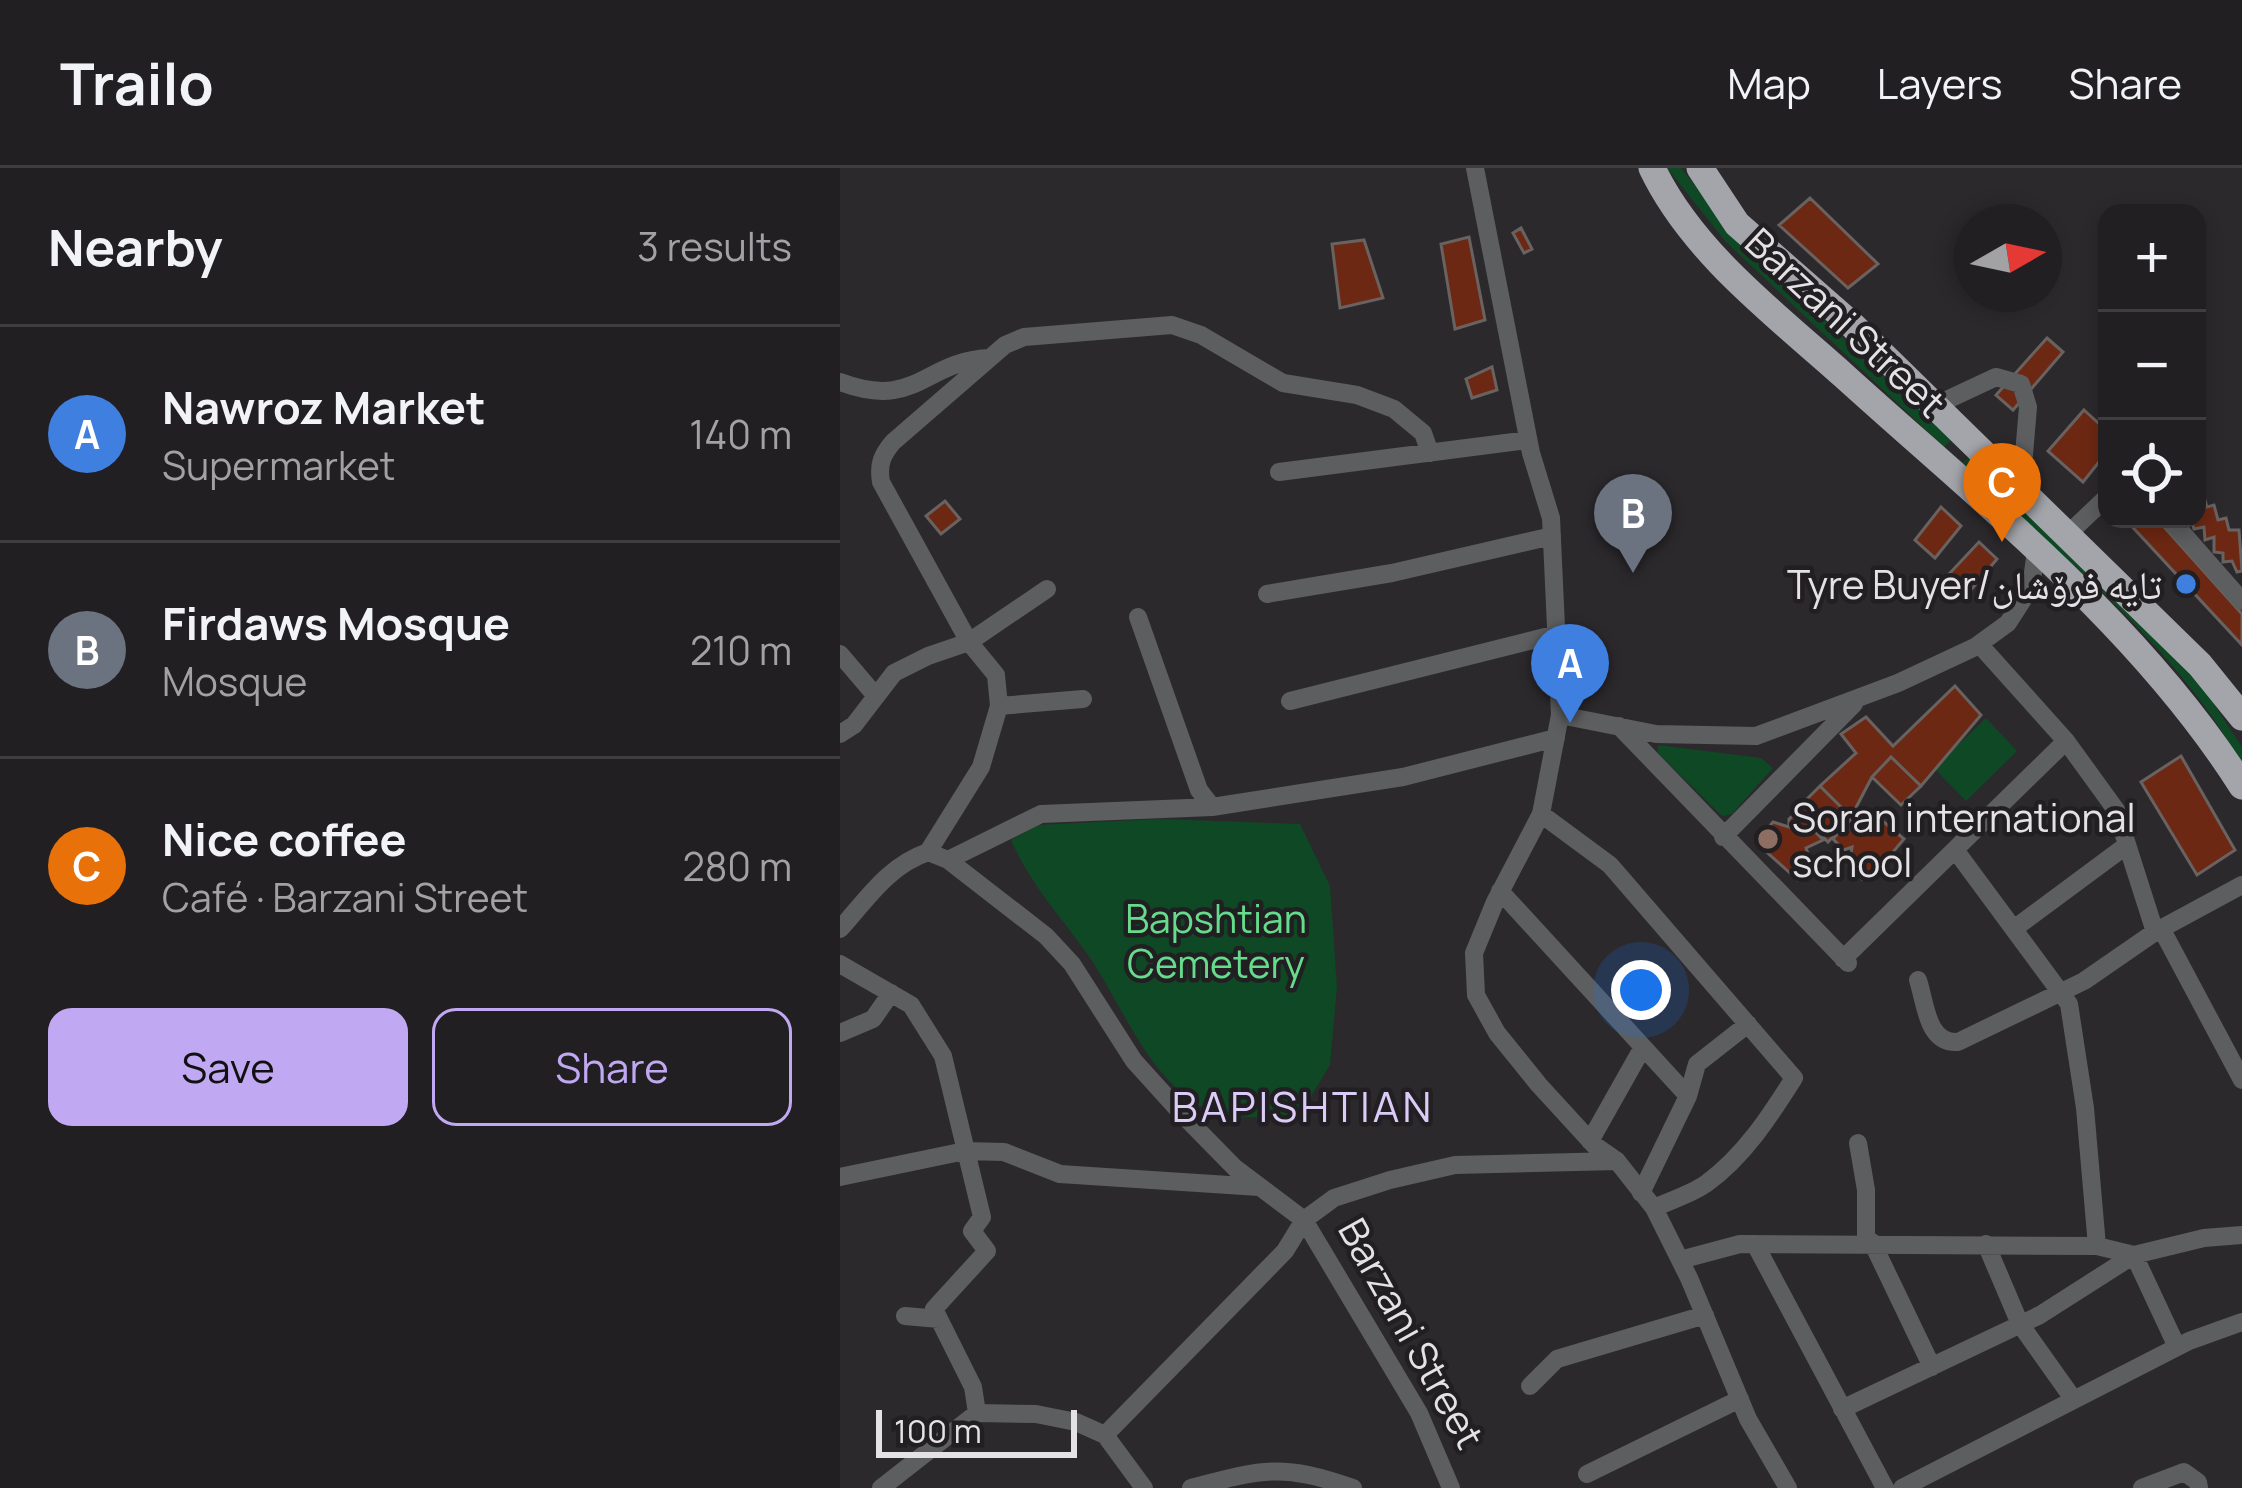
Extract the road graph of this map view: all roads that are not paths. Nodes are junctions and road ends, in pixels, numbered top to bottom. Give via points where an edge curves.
1 (1475, 168) edge
2 (1652, 168) edge
3 (1700, 168) edge
4 (989, 358) junction
5 (840, 382) edge
6 (1934, 406) junction
7 (1528, 440) junction
8 (1973, 444) junction
9 (1430, 452) junction
10 (1280, 472) dead end
11 (1951, 473) junction
12 (2020, 490) junction
13 (2098, 506) edge
14 (2178, 528) edge
15 (1552, 536) junction
16 (2067, 536) junction
17 (2036, 551) junction
18 (1047, 589) dead end
19 (1267, 594) dead end
20 (2242, 601) edge
21 (1138, 617) dead end
22 (1557, 634) junction
23 (969, 642) junction
24 (1979, 644) junction
25 (840, 654) edge
26 (875, 695) junction
27 (1862, 696) junction
28 (1083, 699) dead end
29 (1290, 701) dead end
30 (999, 706) junction
31 (1560, 715) junction
32 (2242, 717) edge
33 (1618, 726) junction
34 (840, 734) edge
35 (1556, 738) junction
36 (2066, 741) junction
37 (2242, 786) edge
38 (1212, 808) junction
39 (1541, 814) junction
40 (1723, 837) junction
41 (2127, 845) junction
42 (1956, 851) junction
43 (928, 853) junction
44 (948, 860) junction
45 (2242, 884) edge
46 (1500, 891) junction
47 (2014, 928) junction
48 (840, 929) edge
49 (2158, 930) junction
50 (840, 964) edge
51 (1918, 980) dead end
52 (2060, 992) junction
53 (891, 993) junction
54 (1748, 1024) junction
55 (840, 1033) edge
56 (1643, 1047) junction
57 (2242, 1080) edge
58 (1688, 1096) junction
59 (1590, 1141) junction
60 (1858, 1143) dead end
61 (965, 1151) junction
62 (1617, 1161) junction
63 (840, 1177) edge
64 (1259, 1187) junction
65 (1648, 1201) junction
66 (1304, 1220) junction
67 (2242, 1235) edge
68 (1869, 1242) junction
69 (1755, 1244) junction
70 (1986, 1244) junction
71 (2097, 1246) junction
72 (2134, 1255) junction
73 (1680, 1260) junction
74 (1705, 1315) junction
75 (905, 1316) dead end
76 (938, 1319) junction
77 (2242, 1322) edge
78 (2020, 1324) junction
79 (2177, 1347) junction
80 (1932, 1366) junction
81 (1530, 1386) dead end
82 (1740, 1399) junction
83 (2074, 1400) junction
84 (1842, 1409) junction
85 (976, 1413) junction
86 (1105, 1435) junction
87 (1587, 1474) dead end
88 (880, 1488) edge
89 (1144, 1488) edge
90 (1191, 1488) edge
91 (1353, 1488) edge
92 (1451, 1488) edge
93 (1788, 1488) edge
94 (1886, 1488) edge
95 (1902, 1488) edge
96 (2142, 1488) edge
97 (2199, 1488) edge

1 - 7 street
2 - 11 highway, Barzani Street via 1676,211 1729,270
3 - 6 highway, Barzani Street via 1737,224
4 - 5 street via 952,364 897,391
4 - 9 street via 1024,337 1172,326 1283,383 1394,409 1423,434
4 - 23 street via 893,442 879,470
6 - 8 highway, Barzani Street
6 - 12 street via 1996,376 2021,384 2028,407
7 - 9 street
7 - 15 street
8 - 11 highway via 1952,457
8 - 12 highway, Barzani Street
9 - 10 street
11 - 17 highway, Barzani Street
12 - 16 highway, Barzani Street
13 - 16 street
14 - 20 street
15 - 19 street
15 - 22 street
16 - 32 highway, Barzani Street
17 - 24 street via 2031,587 2008,622
17 - 37 highway, Barzani Street via 2174,689
18 - 23 street
21 - 38 street
22 - 29 street
22 - 31 street
23 - 26 street via 894,674
23 - 30 street via 996,675
24 - 27 street
24 - 36 street
25 - 26 street
26 - 34 street
27 - 33 street via 1756,736
27 - 40 street
28 - 30 street
30 - 43 street via 981,767
31 - 33 street
31 - 35 street
33 - 40 street
35 - 38 street via 1402,777
35 - 39 street
36 - 41 street via 2116,810
36 - 42 street
38 - 44 street via 1041,814
39 - 46 street
39 - 54 street via 1610,865
40 - 42 street via 1845,961
41 - 47 street
41 - 49 street
42 - 47 street
43 - 44 street, Barzani Street
43 - 48 street via 887,875
44 - 64 street, Barzani Street via 1046,936 1134,1060
45 - 49 street
46 - 56 street
46 - 59 street via 1474,953 1476,995 1497,1033
47 - 52 street
49 - 52 street
49 - 57 street
50 - 53 street
51 - 52 street via 1935,1037 1944,1043 1977,1036
52 - 71 street via 2074,1022
53 - 55 street via 873,1019
53 - 61 street via 911,1005 943,1056
54 - 58 street via 1697,1064
54 - 65 street via 1794,1078 1763,1126 1705,1185
56 - 58 street
56 - 59 street
58 - 65 street
59 - 62 street
60 - 68 street
61 - 63 street
61 - 64 street via 1004,1153 1060,1174
61 - 76 street via 982,1217 972,1231 987,1251 934,1309
62 - 65 street
62 - 66 street via 1455,1165 1334,1198
64 - 66 street, Barzani Street
65 - 73 street
66 - 86 street via 1285,1251
66 - 92 street, Barzani Street via 1419,1413
67 - 72 street
68 - 69 street
68 - 70 street
68 - 80 street
69 - 73 street
69 - 84 street
70 - 71 street
70 - 78 street
71 - 72 street
72 - 78 street
72 - 79 street
73 - 74 street
74 - 81 street via 1557,1358
74 - 82 street
75 - 76 street
76 - 85 street via 973,1387
77 - 79 street
78 - 80 street
78 - 83 street
79 - 83 street
80 - 84 street
82 - 87 street
82 - 93 street
83 - 95 street
84 - 94 street
85 - 86 street via 1036,1414
85 - 88 street
86 - 89 street
90 - 91 street via 1256,1471 1301,1470
96 - 97 street via 2184,1472

